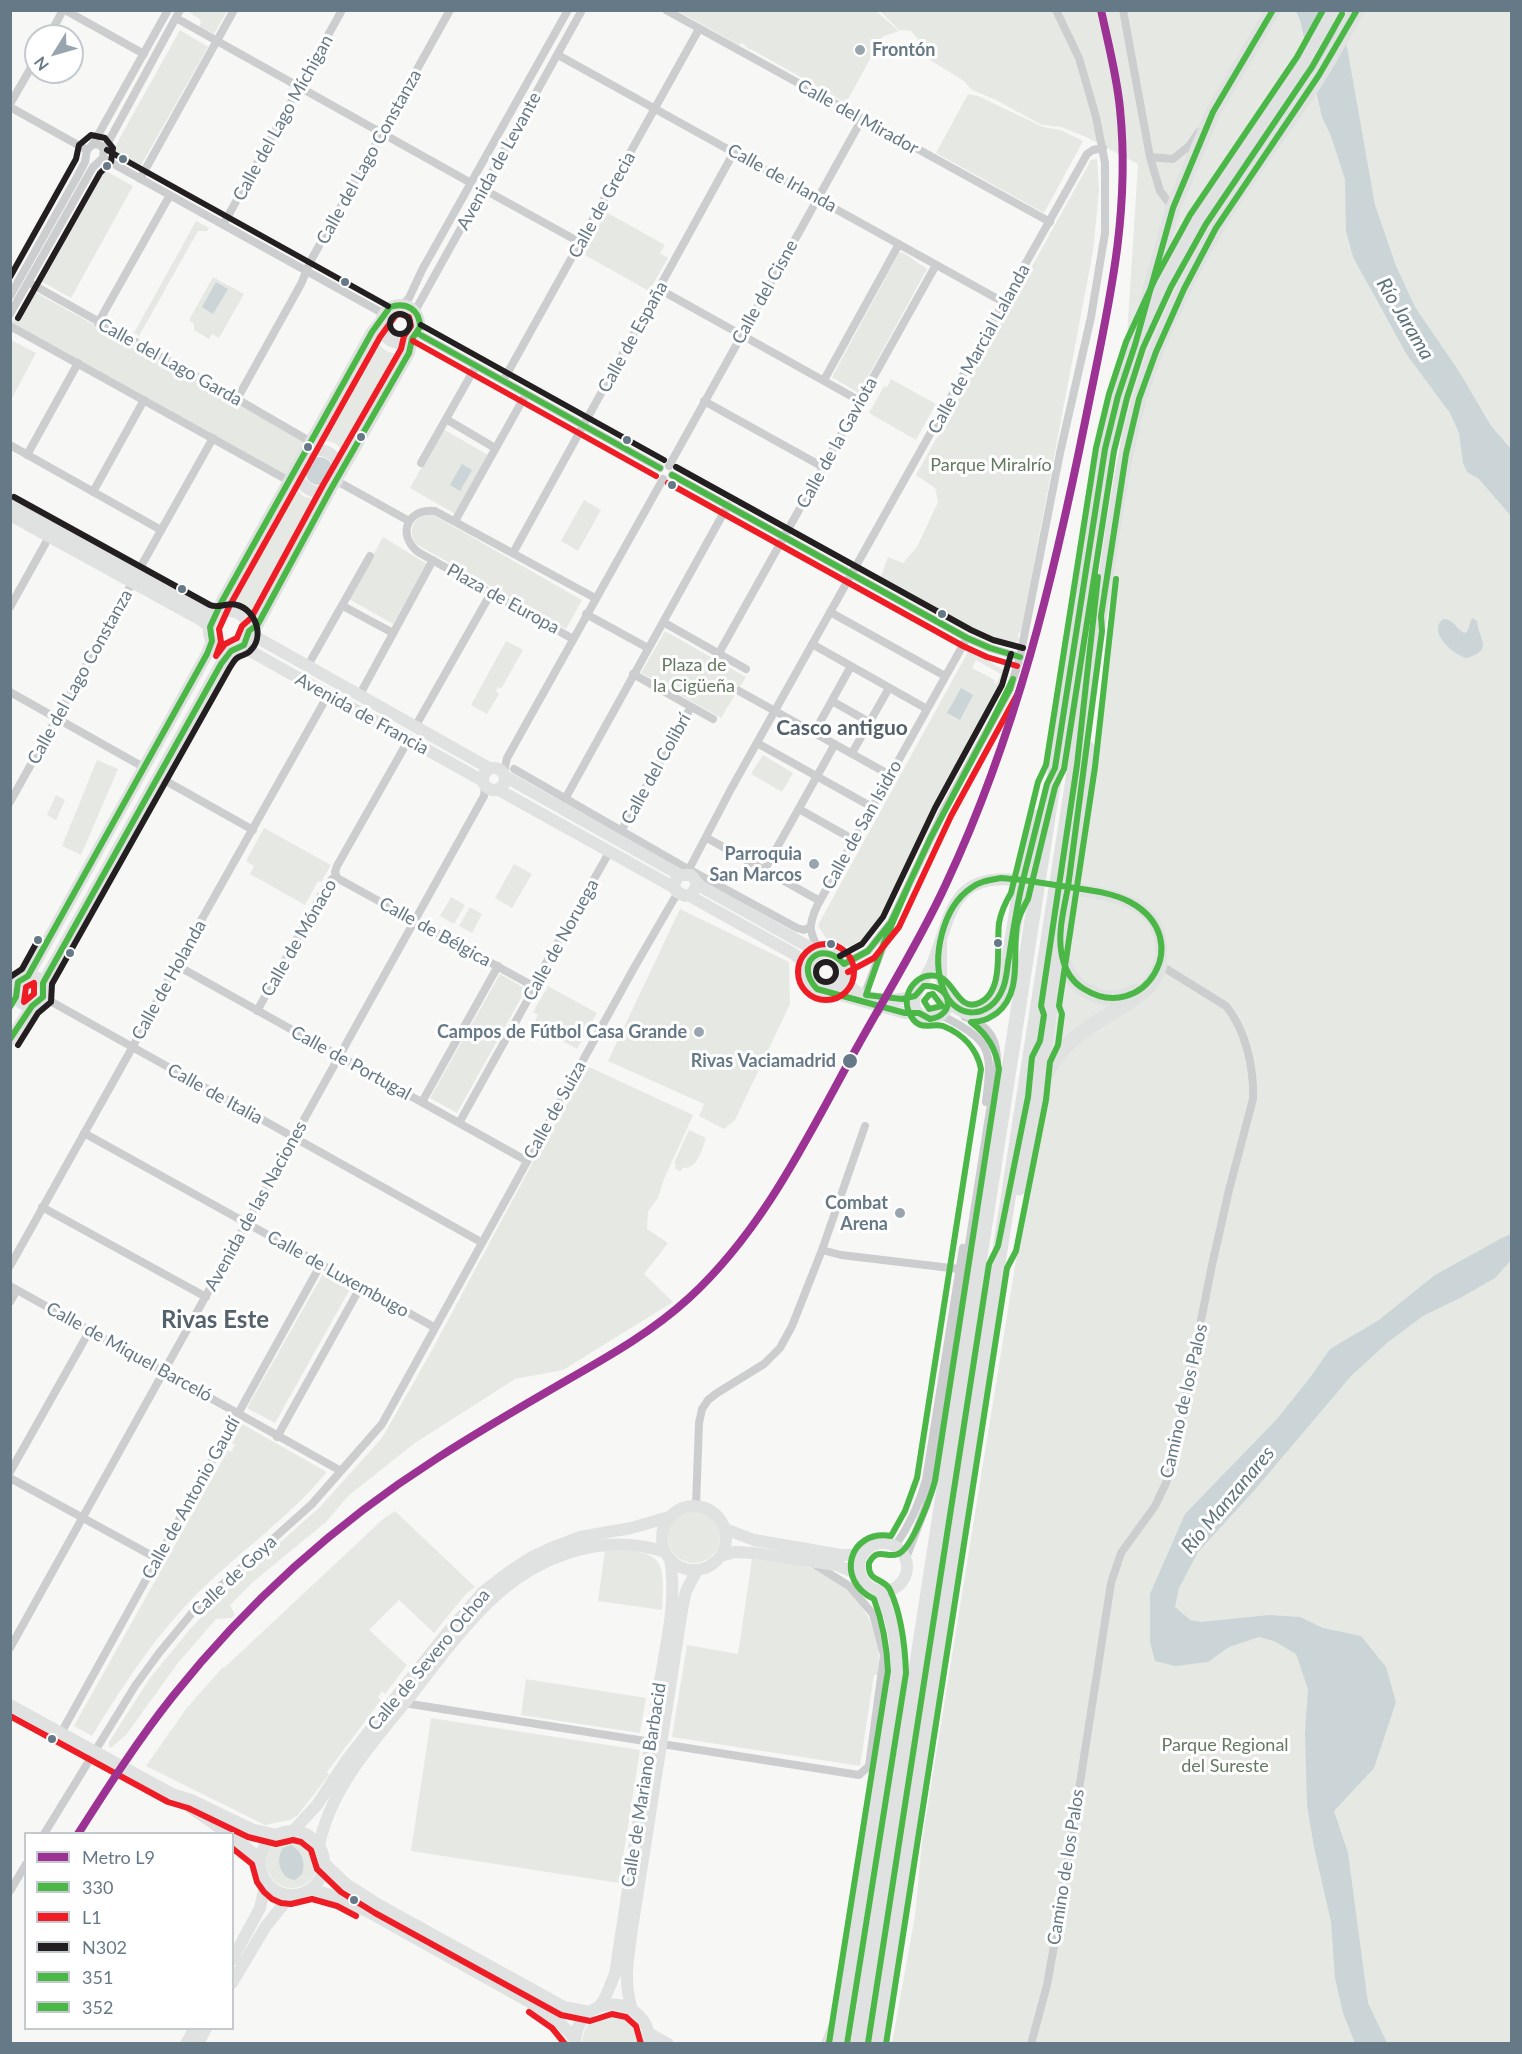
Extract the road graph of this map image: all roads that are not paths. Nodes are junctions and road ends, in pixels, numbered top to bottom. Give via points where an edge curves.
1 (64, 10) edge
2 (168, 10) edge
3 (234, 10) edge
4 (342, 10) edge
5 (450, 10) edge
6 (568, 10) edge
7 (582, 10) edge
8 (666, 10) edge
9 (1056, 10) edge
10 (1123, 10) edge
11 (1273, 10) edge
12 (1334, 10) edge
13 (1357, 10) edge
14 (178, 14) edge
15 (56, 24) edge
16 (699, 28) junction
17 (217, 42) junction
18 (144, 54) junction
19 (558, 55) junction
20 (24, 83) edge
21 (300, 87) junction
22 (11, 108) edge
23 (655, 109) junction
24 (1214, 112) junction
25 (862, 119) junction
26 (382, 133) junction
27 (1103, 148) junction
28 (89, 151) junction
29 (734, 152) junction
30 (103, 154) junction
31 (1150, 157) junction
32 (94, 165) junction
33 (140, 179) junction
34 (471, 183) junction
35 (483, 189) junction
36 (170, 195) junction
37 (818, 198) junction
38 (1173, 208) junction
39 (1050, 222) junction
40 (223, 225) junction
41 (581, 243) junction
42 (899, 244) junction
43 (936, 264) junction
44 (306, 272) junction
45 (28, 282) junction
46 (659, 290) junction
47 (10, 296) edge
48 (1005, 303) junction
49 (403, 304) junction
50 (415, 311) junction
51 (10, 314) edge
52 (382, 318) junction
53 (98, 323) junction
54 (10, 326) edge
55 (741, 334) junction
56 (415, 336) junction
57 (1135, 345) junction
58 (78, 363) junction
59 (476, 366) junction
60 (824, 380) junction
61 (503, 381) junction
62 (526, 394) junction
63 (237, 399) junction
64 (144, 400) junction
65 (704, 401) junction
66 (860, 401) junction
67 (446, 419) junction
68 (584, 426) junction
69 (213, 438) junction
70 (311, 442) junction
71 (10, 445) edge
72 (495, 448) junction
73 (304, 454) junction
74 (27, 455) junction
75 (421, 463) dead end
76 (664, 467) junction
77 (823, 467) junction
78 (295, 468) junction
79 (672, 475) junction
80 (663, 478) junction
81 (289, 481) junction
82 (336, 481) junction
83 (93, 492) junction
84 (10, 505) edge
85 (728, 505) junction
86 (10, 515) edge
87 (409, 521) junction
88 (455, 521) junction
89 (161, 530) junction
90 (49, 537) junction
91 (784, 537) junction
92 (513, 553) junction
93 (370, 556) dead end
94 (433, 560) junction
95 (852, 574) junction
96 (134, 579) junction
97 (490, 593) junction
98 (595, 598) junction
99 (343, 606) junction
100 (10, 607) edge
101 (830, 612) junction
102 (586, 614) junction
103 (1101, 616) junction
104 (214, 620) junction
105 (663, 622) junction
106 (249, 632) junction
107 (393, 633) junction
108 (967, 638) junction
109 (573, 639) junction
110 (212, 641) junction
111 (812, 644) junction
112 (648, 648) junction
113 (236, 649) junction
114 (719, 653) junction
115 (1020, 657) junction
116 (851, 666) junction
117 (307, 667) junction
118 (746, 669) dead end
119 (633, 674) junction
120 (945, 676) junction
121 (889, 688) junction
122 (739, 691) dead end
123 (10, 692) edge
124 (328, 695) junction
125 (358, 696) junction
126 (832, 701) junction
127 (691, 707) junction
128 (927, 709) junction
129 (775, 711) junction
130 (57, 718) junction
131 (713, 719) dead end
132 (869, 722) junction
133 (415, 727) junction
134 (814, 733) junction
135 (409, 740) junction
136 (757, 743) junction
137 (835, 744) junction
138 (852, 753) junction
139 (145, 768) junction
140 (1055, 768) junction
141 (502, 769) junction
142 (890, 775) junction
143 (157, 776) junction
144 (818, 776) junction
145 (489, 789) junction
146 (565, 799) junction
147 (10, 802) edge
148 (872, 807) junction
149 (799, 809) junction
150 (253, 830) junction
151 (621, 831) junction
152 (707, 838) junction
153 (854, 840) junction
154 (610, 851) junction
155 (765, 869) junction
156 (685, 872) junction
157 (337, 878) junction
158 (1016, 880) dead end
159 (696, 883) junction
160 (1075, 889) dead end
161 (680, 892) junction
162 (820, 901) junction
163 (415, 920) junction
164 (891, 922) junction
165 (810, 927) junction
166 (1062, 930) junction
167 (941, 942) junction
168 (820, 953) junction
169 (176, 965) junction
170 (1160, 965) junction
171 (498, 966) junction
172 (807, 966) junction
173 (844, 971) junction
174 (28, 976) junction
175 (43, 983) junction
176 (533, 986) junction
177 (827, 991) junction
178 (918, 992) junction
179 (13, 993) edge
180 (866, 995) junction
181 (43, 997) junction
182 (945, 1002) junction
183 (32, 1006) junction
184 (257, 1011) junction
185 (919, 1013) junction
186 (10, 1041) edge
187 (132, 1048) junction
188 (340, 1056) junction
189 (1037, 1098) junction
190 (422, 1102) junction
191 (459, 1123) junction
192 (865, 1126) dead end
193 (84, 1133) junction
194 (294, 1138) junction
195 (526, 1161) junction
196 (42, 1207) junction
197 (246, 1223) junction
198 (481, 1242) junction
199 (822, 1250) junction
200 (321, 1264) junction
201 (998, 1265) junction
202 (10, 1266) edge
203 (959, 1269) junction
204 (362, 1286) junction
205 (14, 1288) edge
206 (206, 1297) junction
207 (10, 1302) edge
208 (434, 1327) junction
209 (90, 1330) junction
210 (164, 1372) junction
211 (238, 1413) junction
212 (277, 1437) junction
213 (10, 1472) edge
214 (341, 1472) junction
215 (10, 1478) edge
216 (696, 1505) junction
217 (669, 1517) junction
218 (83, 1518) junction
219 (725, 1529) junction
220 (895, 1546) junction
221 (862, 1555) junction
222 (667, 1556) junction
223 (721, 1556) junction
224 (906, 1558) junction
225 (158, 1559) junction
226 (811, 1562) junction
227 (697, 1570) junction
228 (860, 1575) junction
229 (881, 1592) junction
230 (10, 1648) edge
231 (404, 1703) junction
232 (10, 1705) edge
233 (61, 1732) junction
234 (657, 1743) junction
235 (99, 1754) junction
236 (172, 1794) junction
237 (293, 1831) junction
238 (45, 1832) edge
239 (226, 1832) edge
240 (276, 1835) junction
241 (234, 1837) edge
242 (319, 1846) junction
243 (260, 1859) junction
244 (324, 1863) junction
245 (24, 1867) edge
246 (266, 1881) junction
247 (311, 1889) junction
248 (10, 1891) edge
249 (291, 1895) junction
250 (234, 1956) edge
251 (234, 1980) edge
252 (846, 1989) junction
253 (594, 2009) junction
254 (632, 2010) junction
255 (194, 2030) edge
256 (206, 2030) edge
257 (650, 2039) edge
258 (575, 2042) edge
259 (186, 2043) edge
260 (198, 2043) edge
261 (668, 2043) edge
262 (828, 2043) edge
263 (838, 2043) edge
264 (858, 2043) edge
265 (877, 2043) edge
266 (1031, 2043) edge

1 - 15 street
1 - 18 street
2 - 18 street
3 - 17 street
4 - 21 street, Calle del Lago Míchigan
5 - 26 street, Calle del Lago Constanza
6 - 34 street, Avenida de Levante
7 - 19 street, Avenida de Levante
8 - 16 street, Calle del Mirador
9 - 27 street via 1079,58
10 - 31 street
11 - 24 highway
12 - 57 highway via 1305,62 1198,219
13 - 103 highway via 1320,75 1216,228 1152,361 1126,454
14 - 17 street
14 - 30 street
16 - 23 street, Calle de Grecia
16 - 25 street, Calle del Mirador
17 - 21 street
17 - 33 street
18 - 28 street
19 - 23 street, Calle de Irlanda
19 - 35 street, Avenida de Levante
20 - 22 street
21 - 26 street
21 - 40 street, Calle del Lago Míchigan
22 - 28 street
23 - 29 street, Calle de Irlanda
23 - 41 street, Calle de Grecia
24 - 31 street via 1189,146 1173,159
24 - 38 highway
25 - 37 street, Calle del Cisne
25 - 39 street, Calle del Mirador
26 - 34 street
26 - 44 street, Calle del Lago Constanza
27 - 39 street, Calle de Marcial Lalanda via 1087,154
27 - 115 street via 1103,254
28 - 30 street via 100,145
28 - 32 street via 88,163
28 - 47 street
29 - 37 street, Calle de Irlanda
29 - 46 street, Calle de España
30 - 32 street
30 - 33 street
31 - 38 street via 1160,191
32 - 45 street
33 - 36 street
34 - 49 street, Avenida de Levante
35 - 41 street
35 - 50 street, Avenida de Levante
36 - 40 street
36 - 53 street
37 - 42 street, Calle de Irlanda
37 - 55 street, Calle del Cisne
38 - 57 highway
39 - 48 street, Calle de Marcial Lalanda
40 - 44 street
41 - 61 street, Calle de Grecia
42 - 43 street, Calle de Irlanda
42 - 60 street
43 - 48 street, Calle de Irlanda
43 - 66 street, Calle de la Gaviota
44 - 52 street
44 - 63 street, Calle del Lago Constanza
45 - 51 street
45 - 53 street, Calle del Lago Garda
46 - 55 street
46 - 68 street, Calle de España
48 - 95 street, Calle de Marcial Lalanda
49 - 50 street
49 - 52 street via 390,307
50 - 56 street via 420,319
52 - 56 street via 382,331 388,339 398,343
52 - 70 street
53 - 63 street, Calle del Lago Garda
54 - 58 street
55 - 60 street
55 - 65 street, Calle del Cisne
56 - 59 street
56 - 82 street
57 - 140 highway via 1105,448
58 - 64 street
58 - 74 street
59 - 61 street
59 - 67 street
60 - 66 street
61 - 62 street
62 - 68 street
62 - 72 street
63 - 70 street, Calle del Lago Garda
64 - 69 street
64 - 83 street
65 - 76 street, Calle del Cisne
65 - 77 street
66 - 77 street, Calle de la Gaviota
67 - 72 street
67 - 75 street
68 - 76 street
68 - 92 street, Calle de España
69 - 81 street
69 - 89 street, Calle del Lago Constanza
70 - 73 street
71 - 74 street
72 - 88 street
73 - 78 street
73 - 82 street via 314,450 332,454 338,463
74 - 83 street
76 - 79 street via 672,470
76 - 80 street via 659,474
77 - 91 street, Calle de la Gaviota
78 - 81 street
78 - 82 street via 302,485 311,492 321,493
79 - 80 street
79 - 85 street
80 - 98 street
81 - 104 street
82 - 87 street
82 - 106 street via 258,624
83 - 89 street
84 - 96 street
85 - 91 street
85 - 105 street
86 - 90 street
87 - 88 street via 430,510
87 - 94 street, Plaza de Europa via 409,543
88 - 92 street
89 - 96 street, Calle del Lago Constanza
90 - 96 street
90 - 100 street
91 - 95 street
91 - 114 street, Calle de la Gaviota
92 - 98 street
93 - 99 street
94 - 97 street, Plaza de Europa
94 - 107 street, Plaza de Europa
95 - 101 street, Calle de Marcial Lalanda
95 - 108 street
96 - 104 street
96 - 130 street, Calle del Lago Constanza
97 - 109 street, Plaza de Europa
97 - 133 street
98 - 102 street
99 - 107 street
99 - 117 street
101 - 111 street, Calle de Marcial Lalanda
101 - 120 street
102 - 109 street
102 - 112 street
103 - 166 highway via 1086,766
103 - 201 highway
104 - 106 street via 226,612 236,612 244,618
104 - 110 street
105 - 112 street
105 - 114 street
106 - 113 street via 246,641
106 - 117 street, Avenida de Francia
107 - 125 street, Plaza de Europa
108 - 115 street
108 - 120 street, Calle de San Isidro
109 - 141 street
110 - 113 street via 223,650
110 - 139 street
111 - 116 street
111 - 129 street, Calle de Marcial Lalanda
112 - 119 street
113 - 124 street, Avenida de Francia via 252,652
113 - 143 street via 220,664
114 - 118 street
115 - 164 street via 1010,689
116 - 121 street
116 - 126 street
117 - 125 street, Avenida de Francia
119 - 127 street
119 - 146 street
120 - 128 street, Calle de San Isidro
121 - 128 street
121 - 132 street
122 - 129 street
123 - 130 street
124 - 135 street, Avenida de Francia
124 - 150 street, Calle de Holanda
125 - 133 street, Avenida de Francia
126 - 132 street
126 - 134 street
127 - 131 street
127 - 151 street, Calle del Colibrí
128 - 142 street, Calle de San Isidro
129 - 134 street
129 - 136 street, Calle de Marcial Lalanda
130 - 139 street
130 - 147 street, Calle del Lago Constanza
132 - 138 street
133 - 141 street, Avenida de Francia
134 - 137 street
135 - 145 street, Avenida de Francia
135 - 157 street, Calle de Mónaco via 337,866
136 - 144 street
136 - 152 street, Calle de Marcial Lalanda
137 - 138 street
137 - 144 street
138 - 142 street
139 - 174 street
140 - 182 highway via 1047,784 1019,897 1004,987 988,1009 975,1013
140 - 264 highway
141 - 145 street via 506,782
141 - 145 street via 485,772
141 - 146 street
141 - 156 street, Avenida de Francia
142 - 148 street, Calle de San Isidro
143 - 150 street
143 - 175 street
144 - 148 street
144 - 149 street
145 - 154 street, Avenida de Francia
145 - 163 street, Avenida de las Naciones
146 - 151 street
148 - 153 street, Calle de San Isidro
149 - 153 street
149 - 155 street
150 - 169 street, Calle de Holanda
151 - 156 street
152 - 155 street
152 - 156 street, Calle de Marcial Lalanda
153 - 162 street, Calle de San Isidro
154 - 161 street, Avenida de Francia
154 - 176 street, Calle de Noruega
155 - 162 street
156 - 159 street, Avenida de Francia
156 - 161 street via 676,878
156 - 165 street via 801,929
157 - 163 street, Calle de Bélgica
157 - 184 street, Calle de Mónaco via 324,890
158 - 167 street via 989,879 964,892 951,912
159 - 161 street via 696,888
159 - 168 street, Avenida de Francia
160 - 170 street via 1124,898 1142,909 1161,940
161 - 172 street, Avenida de Francia via 794,954
161 - 195 street, Calle de Suiza
162 - 165 street, Calle de San Isidro
163 - 171 street, Calle de Bélgica
163 - 188 street, Avenida de las Naciones
164 - 173 street via 868,951
164 - 180 street
165 - 168 street
166 - 170 highway via 1064,964 1082,989 1097,996 1130,995 1143,987
166 - 189 highway
167 - 178 street
167 - 182 street
168 - 172 street
168 - 173 street via 840,959
169 - 184 street, Calle de Portugal
169 - 187 street, Calle de Holanda
170 - 189 highway via 1157,977 1137,998 1070,1041 1049,1065
170 - 266 street, Camino de los Palos via 1227,1006 1250,1062 1253,1099 1220,1230 1173,1462 1155,1506 1121,1553 1111,1583 1050,1969
171 - 176 street, Calle de Bélgica
171 - 190 street
172 - 177 street via 811,985
173 - 177 street via 838,987
173 - 180 street via 851,988
174 - 175 street
174 - 179 street via 21,979
175 - 181 street
176 - 191 street, Calle de Noruega
177 - 185 street via 904,1013
178 - 180 street via 893,999
178 - 182 street via 930,985
178 - 185 street via 915,1004
179 - 183 street via 22,1004
181 - 183 street
181 - 187 street, Calle de Italia
182 - 185 street via 930,1018
182 - 203 street via 981,1042 990,1069
182 - 224 street via 987,1030 997,1049 997,1065 932,1481
183 - 186 street
184 - 188 street, Calle de Portugal
187 - 193 street, Calle de Holanda
187 - 194 street, Calle de Italia
188 - 190 street, Calle de Portugal
188 - 194 street, Avenida de las Naciones
189 - 201 highway via 1007,1249
190 - 191 street, Calle de Portugal
191 - 195 street, Calle de Portugal
192 - 199 street
193 - 196 street, Calle de Holanda
193 - 197 street, Calle de Luxembugo
194 - 197 street, Avenida de las Naciones
194 - 198 street, Calle de Italia
195 - 198 street, Calle de Suiza
196 - 202 street, Calle de Holanda
196 - 206 street
197 - 200 street, Calle de Luxembugo
197 - 206 street, Avenida de las Naciones
198 - 208 street, Calle de Suiza
199 - 203 street
199 - 216 street via 780,1348 764,1364 708,1400 702,1409
200 - 204 street, Calle de Luxembugo
200 - 211 street, Calle de Antonio Gaudí
201 - 265 highway
203 - 220 street via 926,1480 920,1504
204 - 208 street, Calle de Luxembugo
204 - 212 street
205 - 207 street
205 - 209 street, Calle de Miquel Barceló
206 - 210 street, Avenida de las Naciones
208 - 214 street, Calle de Goya via 382,1424
209 - 210 street, Calle de Miquel Barceló
209 - 213 street
210 - 211 street, Calle de Miquel Barceló
210 - 218 street, Avenida de las Naciones
211 - 212 street, Calle de Miquel Barceló
211 - 225 street, Calle de Antonio Gaudí
212 - 214 street, Calle de Miquel Barceló
214 - 235 street, Calle de Goya via 192,1613 135,1686
215 - 218 street
216 - 217 street via 676,1510
216 - 219 street via 711,1510
217 - 222 street via 662,1540
217 - 237 street, Calle de Severo Ochoa via 556,1546 514,1568 483,1592
218 - 225 street
218 - 230 street, Avenida de las Naciones
219 - 221 street via 754,1540
219 - 223 street
220 - 221 street via 873,1545
220 - 224 street
221 - 228 street
222 - 227 street via 678,1566
222 - 231 street, Calle de Severo Ochoa via 633,1544 608,1544 568,1552 537,1567 490,1601
222 - 234 street, Calle de Mariano Barbacid via 672,1575 671,1616
223 - 226 street via 749,1552
223 - 227 street
224 - 229 street via 903,1582
225 - 233 street, Calle de Antonio Gaudí
226 - 228 street via 840,1566
226 - 234 street via 837,1577 873,1614 884,1656 869,1766 859,1775
227 - 234 street, Calle de Mariano Barbacid via 686,1591
228 - 229 street via 866,1585
229 - 252 street via 893,1621 897,1672
231 - 234 street
231 - 242 street, Calle de Severo Ochoa via 344,1784 327,1814
232 - 233 street
233 - 235 street
234 - 253 street, Calle de Mariano Barbacid via 615,1974
234 - 254 street, Calle de Mariano Barbacid via 626,1978
235 - 236 street
235 - 238 street, Calle de Goya
236 - 239 street
236 - 240 street via 251,1829
237 - 240 street
237 - 242 street via 304,1833
240 - 243 street
241 - 243 street
242 - 244 street
243 - 246 street
244 - 247 street via 318,1882
244 - 253 street via 346,1884 388,1910 564,2007
245 - 248 street
246 - 249 street
246 - 250 street via 260,1908
247 - 249 street
247 - 258 street via 374,1915 535,2005 569,2031
249 - 251 street via 266,1926
252 - 262 street
252 - 263 street
253 - 254 street via 616,2004
253 - 258 street, Calle de Mariano Barbacid via 579,2024
254 - 257 street via 644,2020
255 - 259 street
256 - 260 street
257 - 261 street

